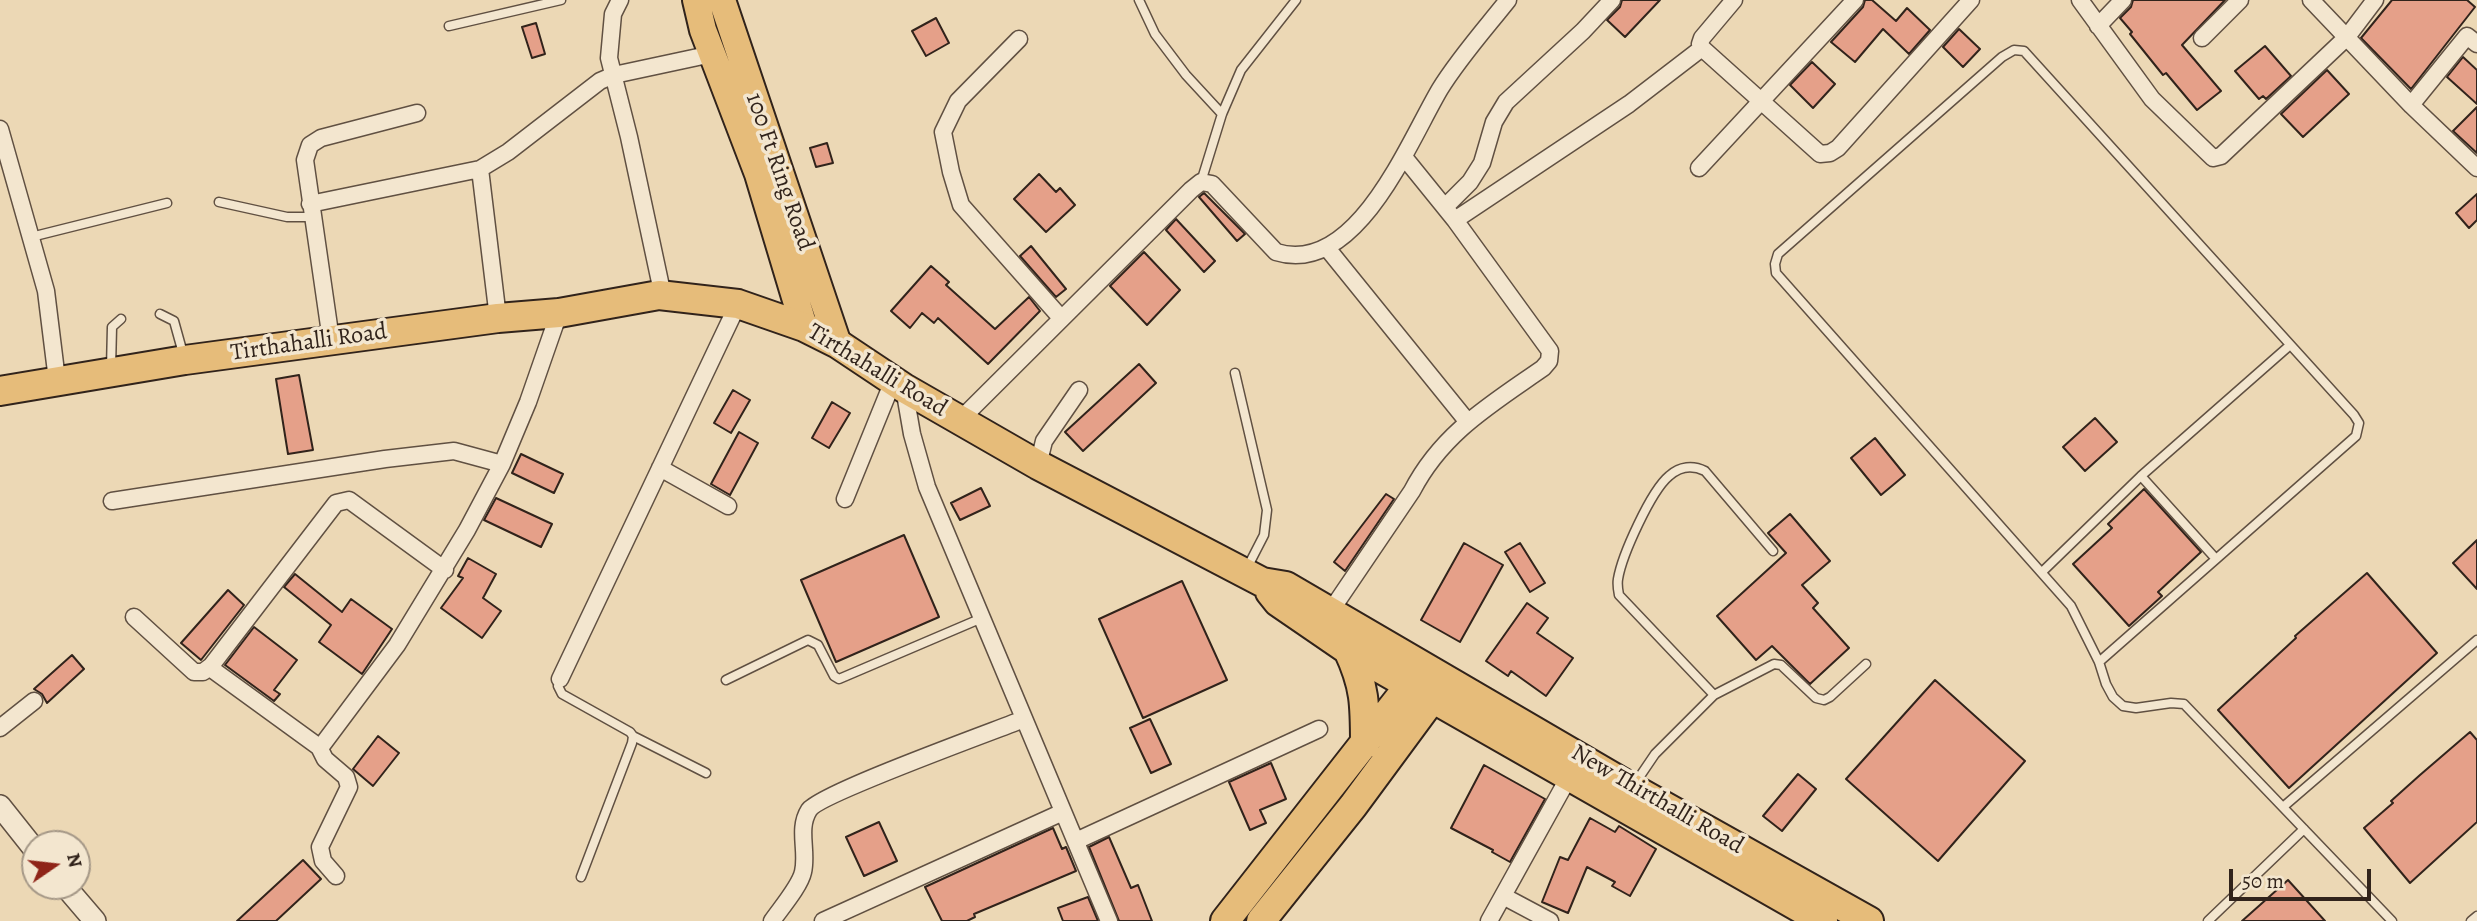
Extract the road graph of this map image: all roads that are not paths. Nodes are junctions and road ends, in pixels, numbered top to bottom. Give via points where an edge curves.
1 (561, 0) edge
2 (621, 0) edge
3 (696, 0) edge
4 (722, 0) edge
5 (1139, 0) edge
6 (1296, 0) edge
7 (1508, 0) edge
8 (1612, 0) edge
9 (1734, 0) edge
10 (1855, 0) edge
11 (2080, 0) edge
12 (2123, 0) edge
13 (2240, 0) edge
14 (2311, 0) edge
15 (2375, 0) edge
16 (1962, 3) edge
17 (449, 26) dead end
18 (2098, 26) junction
19 (2474, 34) edge
20 (2347, 37) junction
21 (2202, 38) dead end
22 (1019, 39) dead end
23 (1702, 48) junction
24 (712, 54) junction
25 (614, 75) junction
26 (1761, 104) junction
27 (2411, 104) junction
28 (417, 113) dead end
29 (1222, 114) junction
30 (0, 129) edge
31 (1404, 157) junction
32 (1699, 168) dead end
33 (2477, 168) edge
34 (480, 169) junction
35 (5, 170) edge
36 (1202, 182) junction
37 (219, 202) dead end
38 (167, 203) dead end
39 (311, 210) junction
40 (1450, 213) junction
41 (31, 237) junction
42 (1327, 248) junction
43 (663, 296) junction
44 (738, 304) junction
45 (559, 313) junction
46 (160, 314) dead end
47 (498, 318) junction
48 (1061, 318) junction
49 (121, 319) dead end
50 (804, 327) junction
51 (331, 340) junction
52 (838, 344) junction
53 (2289, 346) junction
54 (184, 359) junction
55 (111, 372) junction
56 (1235, 373) dead end
57 (57, 380) junction
58 (899, 384) junction
59 (1079, 390) dead end
60 (0, 391) edge
61 (960, 420) junction
62 (1467, 421) junction
63 (502, 464) junction
64 (1038, 465) junction
65 (660, 468) junction
66 (2141, 476) junction
67 (845, 499) dead end
68 (112, 501) dead end
69 (728, 506) dead end
70 (1773, 551) dead end
71 (2216, 559) junction
72 (444, 569) junction
73 (2042, 572) junction
74 (1253, 577) junction
75 (1330, 612) junction
76 (134, 617) dead end
77 (982, 618) junction
78 (2477, 640) edge
79 (1348, 650) junction
80 (2099, 662) junction
81 (1866, 664) dead end
82 (211, 666) junction
83 (560, 679) joint
84 (726, 680) dead end
85 (1428, 682) junction
86 (1714, 695) junction
87 (34, 701) dead end
88 (1024, 719) junction
89 (1478, 724) junction
90 (0, 728) edge
91 (1319, 729) dead end
92 (633, 736) junction
93 (1399, 743) junction
94 (1366, 744) junction
95 (319, 747) junction
96 (706, 773) dead end
97 (1570, 775) junction
98 (1632, 788) junction
99 (0, 806) edge
100 (2283, 807) junction
101 (1063, 812) junction
102 (2304, 829) junction
103 (21, 832) edge
104 (1076, 841) junction
105 (336, 876) dead end
106 (581, 877) dead end
107 (1503, 896) junction
108 (77, 900) edge
109 (2477, 916) edge
110 (1805, 917) edge
111 (95, 921) edge
112 (772, 921) edge
113 (823, 921) edge
114 (1109, 921) edge
115 (1225, 921) edge
116 (1261, 921) edge
117 (1489, 921) edge
118 (1550, 921) edge
119 (1869, 921) edge
120 (2208, 921) edge
121 (2392, 921) edge
122 (2471, 921) edge

1 - 17 lane
2 - 25 street via 613,15 609,58
3 - 24 main road, 100 Ft Ring Road
4 - 52 main road, 100 Ft Ring Road
5 - 29 lane via 1155,34
6 - 29 lane via 1241,70
7 - 31 street via 1441,87
8 - 40 street via 1506,102 1494,122 1482,163
9 - 23 street via 1702,38
10 - 26 street
11 - 18 street
12 - 18 street
13 - 21 street
14 - 20 street
15 - 20 street
16 - 26 street via 1906,74 1830,153 1820,154
18 - 20 street via 2152,99 2213,158 2221,156
19 - 27 street
20 - 27 street
22 - 48 street via 958,101 943,132 961,205
23 - 26 street
23 - 40 street via 1629,104
24 - 25 street
24 - 50 main road, 100 Ft Ring Road via 758,174
25 - 34 street via 600,80
25 - 43 street
26 - 32 street
27 - 33 street
28 - 39 street via 321,138 310,145 305,160
29 - 36 lane
30 - 35 street
31 - 40 street
31 - 42 street via 1361,219
34 - 39 street
34 - 47 street
35 - 41 street
36 - 42 street via 1212,184 1276,252 1304,256
36 - 48 street
37 - 39 lane via 287,217
38 - 41 lane
39 - 51 street
40 - 62 street via 1550,351 1543,368
41 - 57 street via 46,291
42 - 62 street
43 - 44 highway, Tirthahalli Road
43 - 45 highway, Tirthahalli Road
44 - 50 highway, Tirthahalli Road
44 - 65 street
45 - 47 highway, Tirthahalli Road
45 - 63 street
46 - 54 lane via 174,321
47 - 51 highway, Tirthahalli Road
48 - 61 street
49 - 55 lane via 112,327
50 - 52 highway, Tirthahalli Road
51 - 54 highway, Tirthahalli Road
52 - 58 highway, Tirthahalli Road
53 - 66 lane
53 - 71 lane via 2354,415 2359,423 2356,436
53 - 73 lane via 2024,51 2014,50 2002,57 1778,254 1776,273
54 - 55 highway, Tirthahalli Road
55 - 57 highway, Tirthahalli Road
56 - 74 lane via 1267,510
57 - 60 highway, Tirthahalli Road
58 - 61 highway, Tirthahalli Road
58 - 67 street
58 - 77 street via 927,487
59 - 64 street via 1044,441
61 - 64 highway, Tirthahalli Road
62 - 75 street via 1423,470
63 - 68 street via 454,451
63 - 72 street
64 - 74 highway, Tirthahalli Road
65 - 69 street
65 - 83 street
66 - 71 lane
66 - 73 lane
70 - 86 lane via 1705,471 1694,466 1669,476 1645,510 1621,569 1619,595
71 - 80 lane
72 - 82 street via 349,500 341,500
72 - 95 street via 397,645
73 - 80 lane via 2071,606
74 - 75 highway, Tirthahalli Road via 1286,586
74 - 79 highway via 1278,602
75 - 85 highway, Tirthahalli Road
76 - 82 street via 194,672
77 - 84 lane via 844,678 834,676 818,645 808,640
77 - 88 street
78 - 100 lane
79 - 85 highway
79 - 94 highway via 1365,696
80 - 100 lane via 2113,697 2123,706 2184,704
81 - 86 lane via 1824,699 1816,698 1781,665 1774,664
82 - 95 street
83 - 92 lane via 562,694
85 - 89 highway
85 - 93 highway
85 - 94 highway
85 - 98 highway, New Thirthalli Road
86 - 98 lane via 1655,754
87 - 90 street
88 - 101 street
88 - 112 street via 811,806 802,822 803,875
89 - 93 highway via 1455,724
89 - 97 highway
91 - 104 street
92 - 96 lane
92 - 106 lane
93 - 116 highway
94 - 115 highway
95 - 105 street via 325,759 346,777 349,787 320,847 323,861
97 - 107 street
97 - 110 highway
98 - 119 highway, New Thirthalli Road
99 - 103 street
100 - 102 lane
101 - 104 street
101 - 113 street
102 - 120 lane
102 - 121 lane
104 - 114 street
107 - 117 street
107 - 118 street
108 - 111 street
109 - 122 lane

